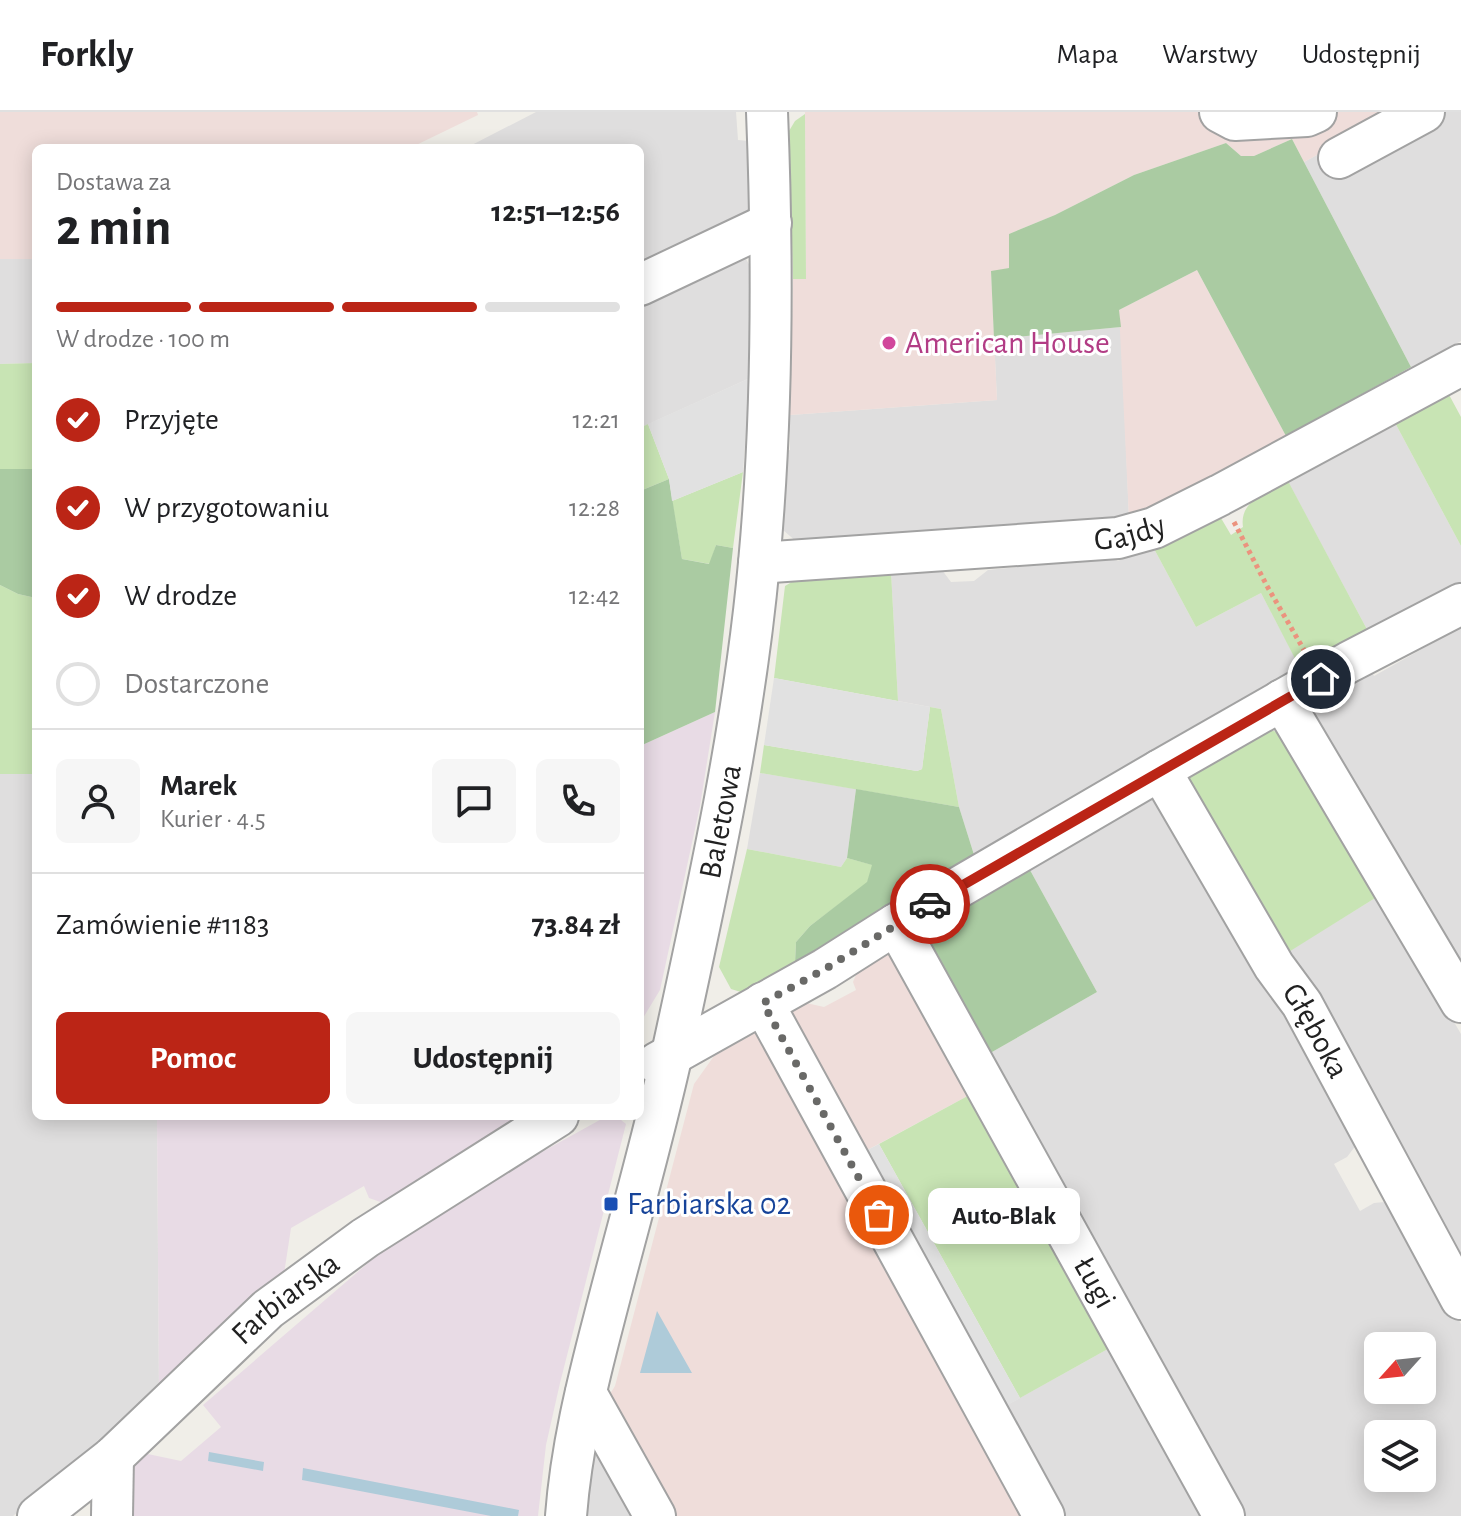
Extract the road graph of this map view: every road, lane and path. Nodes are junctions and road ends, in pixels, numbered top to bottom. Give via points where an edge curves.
1 (767, 112) edge
2 (1220, 112) edge
3 (1316, 112) edge
4 (1424, 112) edge
5 (1339, 158) dead end
6 (771, 223) junction
7 (644, 283) edge
8 (1461, 365) edge
9 (1220, 495) junction
10 (759, 563) junction
11 (1461, 604) edge
12 (1321, 679) junction
13 (1282, 700) junction
14 (1160, 770) junction
15 (896, 924) junction
16 (1461, 1002) edge
17 (763, 1003) junction
18 (656, 1063) edge
19 (552, 1120) edge
20 (644, 1120) edge
21 (644, 1120) edge
22 (1461, 1299) edge
23 (586, 1393) junction
24 (113, 1457) junction
25 (38, 1516) edge
26 (112, 1516) edge
27 (566, 1516) edge
28 (655, 1516) edge
29 (1044, 1516) edge
30 (1224, 1516) edge

1 - 6 street, Baletowa
2 - 3 street via 1235,120
4 - 5 street
6 - 7 street
6 - 10 street, Baletowa via 771,355
8 - 9 street, Gajdy
9 - 10 street, Gajdy via 1154,528 1118,538
9 - 12 path
10 - 18 street, Baletowa via 723,810
11 - 12 street
12 - 13 street
13 - 14 street
13 - 16 street
14 - 15 street
14 - 22 street, Głęboka via 1274,966 1302,1004
15 - 17 street
15 - 30 street, Ługi
17 - 18 street
17 - 29 street
18 - 20 street, Baletowa
19 - 24 street, Farbiarska via 365,1238 268,1309
21 - 23 street, Baletowa
23 - 27 street, Baletowa
23 - 28 street
24 - 25 street, Farbiarska
24 - 26 street

